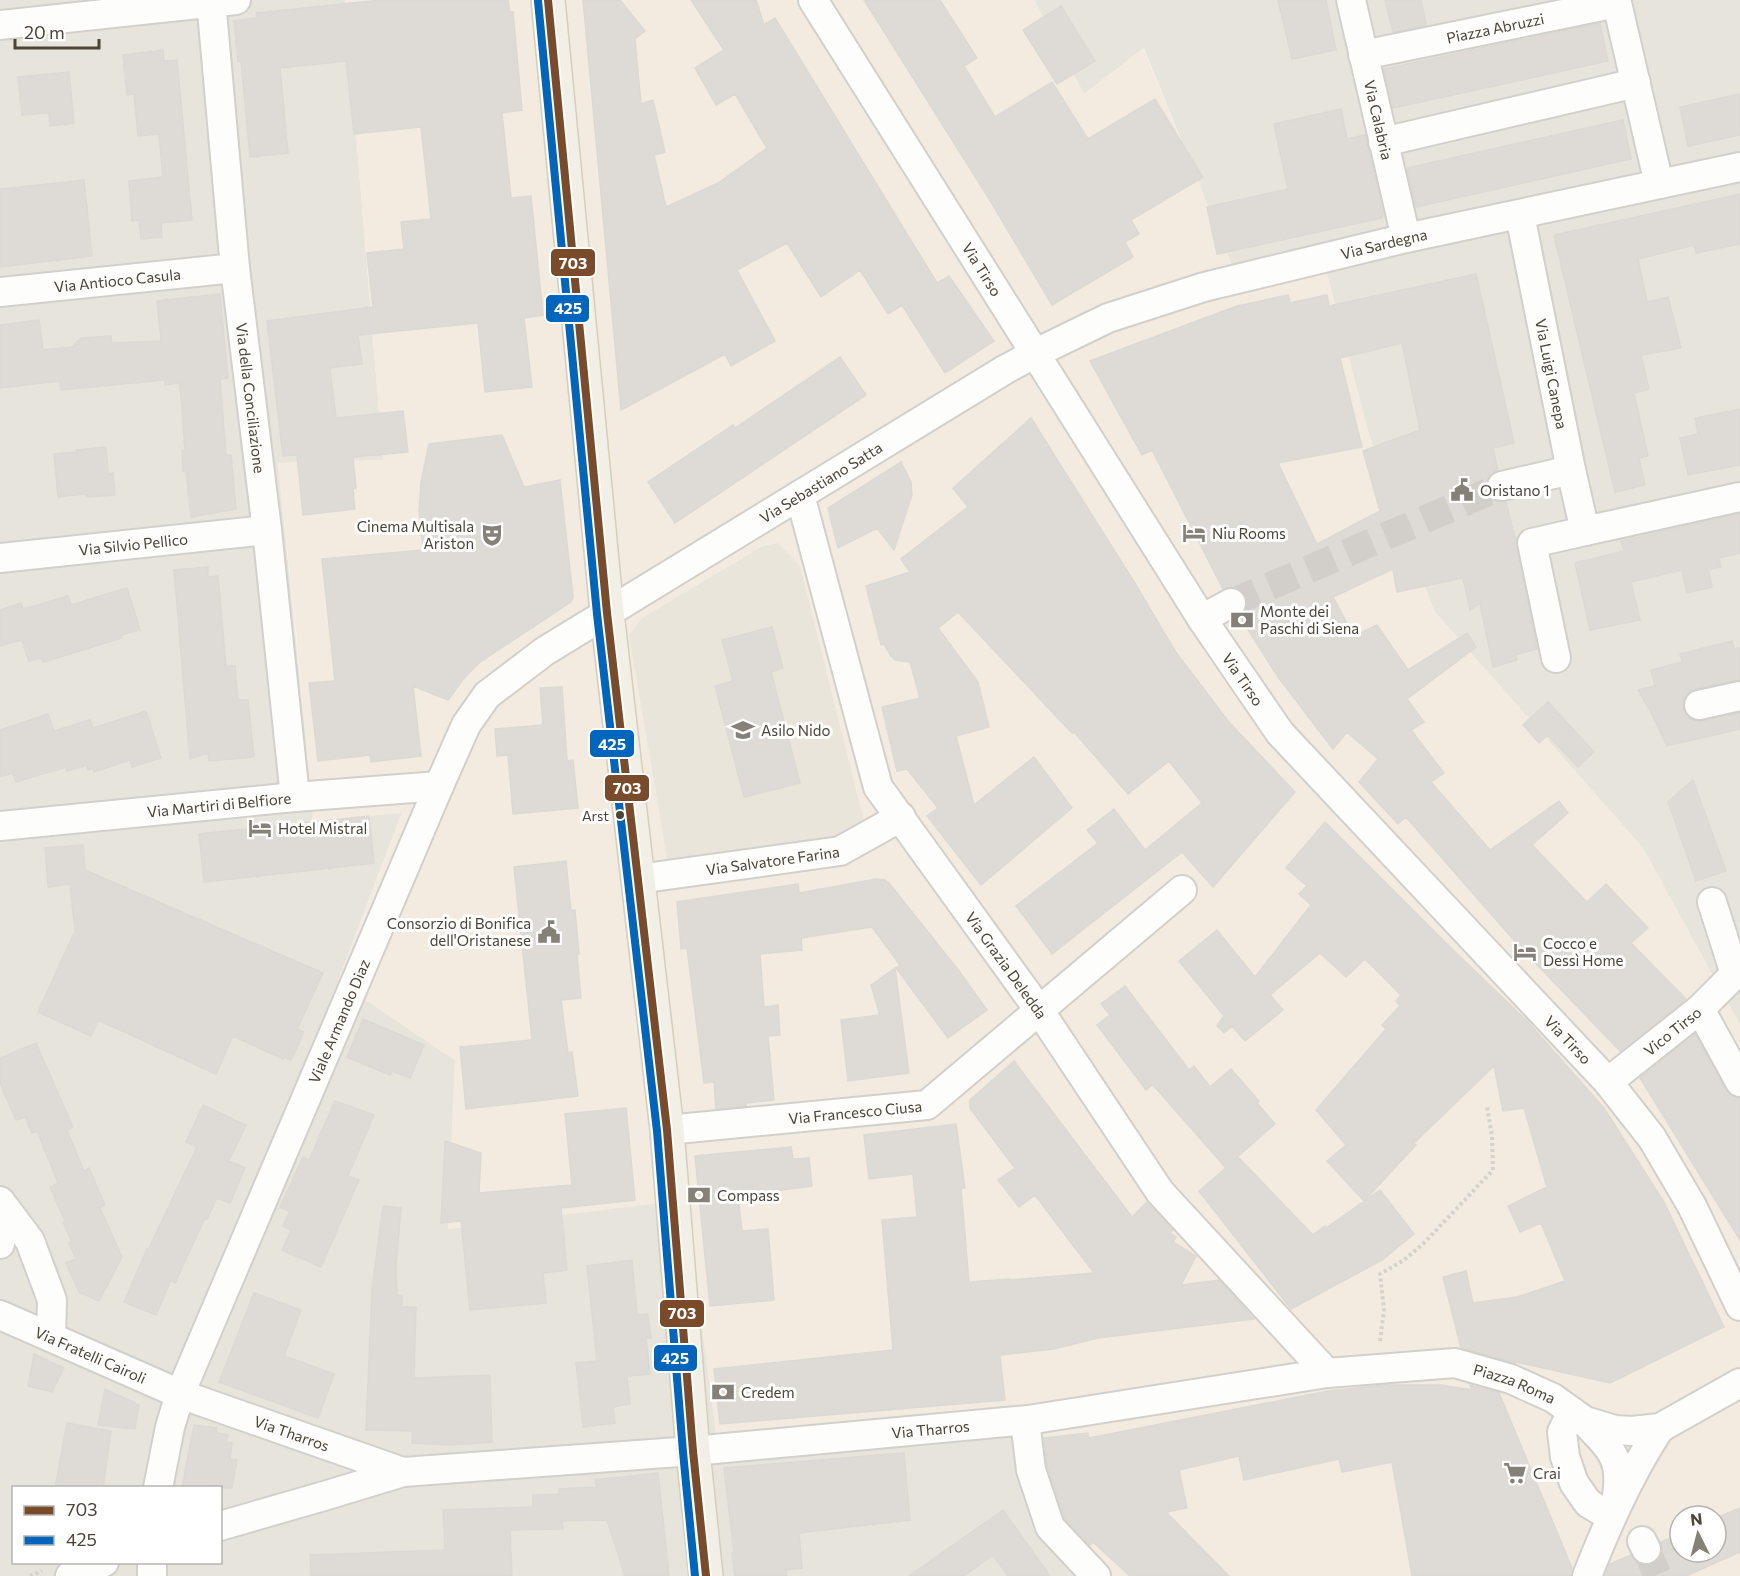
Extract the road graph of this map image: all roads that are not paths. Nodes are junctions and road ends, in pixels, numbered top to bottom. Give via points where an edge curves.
1 (548, 0) edge
2 (813, 0) edge
3 (1351, 0) edge
4 (219, 1) edge
5 (0, 25) edge
6 (1364, 55) junction
7 (1636, 83) junction
8 (1383, 142) junction
9 (1740, 167) edge
10 (1659, 184) junction
11 (1520, 215) junction
12 (1406, 238) junction
13 (235, 268) junction
14 (0, 292) edge
15 (1036, 352) junction
16 (1571, 470) junction
17 (1502, 486) tunnel mouth
18 (800, 495) junction
19 (1740, 497) edge
20 (267, 530) junction
21 (1585, 531) junction
22 (0, 558) edge
23 (1231, 603) tunnel mouth
24 (607, 613) junction
25 (1202, 619) junction
26 (1556, 658) dead end
27 (1740, 696) edge
28 (1699, 705) dead end
29 (439, 786) junction
30 (295, 797) junction
31 (901, 817) junction
32 (0, 826) edge
33 (638, 879) junction
34 (1182, 890) dead end
35 (1712, 902) dead end
36 (1700, 1009) junction
37 (1040, 1010) junction
38 (1608, 1082) junction
39 (1740, 1082) edge
40 (667, 1130) junction
41 (1, 1202) edge
42 (0, 1244) edge
43 (1740, 1306) edge
44 (0, 1315) edge
45 (51, 1337) junction
46 (1455, 1362) joint
47 (1328, 1373) junction
48 (1740, 1383) edge
49 (180, 1394) junction
50 (1578, 1417) junction
51 (1025, 1420) junction
52 (1660, 1428) junction
53 (333, 1447) junction
54 (693, 1451) junction
55 (403, 1472) junction
56 (158, 1486) edge
57 (333, 1493) junction
58 (1612, 1515) junction
59 (222, 1525) edge
60 (101, 1564) edge
61 (70, 1576) edge
62 (706, 1576) edge
63 (1096, 1576) edge
64 (1587, 1576) edge

1 - 24 main road
2 - 15 street, Via Tirso
3 - 6 street, Via Calabria
4 - 5 street
4 - 13 street, Via della Conciliazione
6 - 7 street, Piazza Abruzzi via 1617,3
6 - 8 street, Via Calabria
7 - 8 street
7 - 10 street, Piazza Abruzzi
8 - 12 street, Via Calabria
9 - 10 street, Via Sardegna
10 - 11 street, Via Sardegna
11 - 12 street, Via Sardegna
11 - 16 street, Via Luigi Canepa
12 - 15 street, Via Sardegna via 1204,287 1108,318
13 - 14 street, Via Antioco Casula
13 - 20 street, Via della Conciliazione
15 - 18 street, Via Sebastiano Satta
15 - 25 street, Via Tirso
16 - 17 street
16 - 21 street, Via Luigi Canepa
18 - 24 street, Via Sebastiano Satta
18 - 31 street, Via Grazia Deledda via 878,787
19 - 21 street
20 - 22 street, Via Silvio Pellico
20 - 30 street, Via della Conciliazione
21 - 26 street via 1532,543
23 - 25 street
24 - 29 street, Viale Armando Diaz via 546,651 487,695 466,725
24 - 33 main road
25 - 38 street, Via Tirso via 1280,733
27 - 28 street
29 - 30 street, Via Martiri di Belfiore
29 - 49 street, Viale Armando Diaz
30 - 32 street, Via Martiri di Belfiore
31 - 33 street, Via Salvatore Farina via 840,851
31 - 37 street, Via Grazia Deledda
33 - 40 main road
34 - 37 street, Via Francesco Ciusa
35 - 36 street via 1735,974
36 - 38 street, Vico Tirso
36 - 39 street, Vico Tirso
37 - 40 street, Via Francesco Ciusa via 927,1106
37 - 47 street, Via Grazia Deledda via 1160,1192
38 - 43 street, Via Tirso via 1652,1138 1692,1206
40 - 54 main road
41 - 42 street
41 - 45 street via 30,1241 52,1300
44 - 45 street, Via Fratelli Cairoli
45 - 49 street, Via Fratelli Cairoli
46 - 47 street, Via Tharros
46 - 50 street, Piazza Roma via 1511,1379 1553,1398
47 - 51 street, Via Tharros
48 - 52 street, Piazza Roma
49 - 53 street, Via Tharros
49 - 56 street, Viale Armando Diaz
50 - 52 street, Piazza Roma via 1615,1430
50 - 58 street, Piazza Roma via 1606,1444 1618,1467 1620,1483
50 - 58 street, Piazza Roma via 1562,1432 1574,1483 1588,1503
51 - 54 street, Via Tharros
51 - 63 street via 1031,1470 1050,1527
52 - 58 street, Piazza Roma
53 - 55 street, Via Tharros
53 - 57 street via 344,1458 347,1469 341,1488
54 - 55 street, Via Tharros
54 - 62 main road
55 - 57 street, Via Tharros
57 - 59 street, Via Tharros
58 - 64 street, Piazza Roma
60 - 61 street

